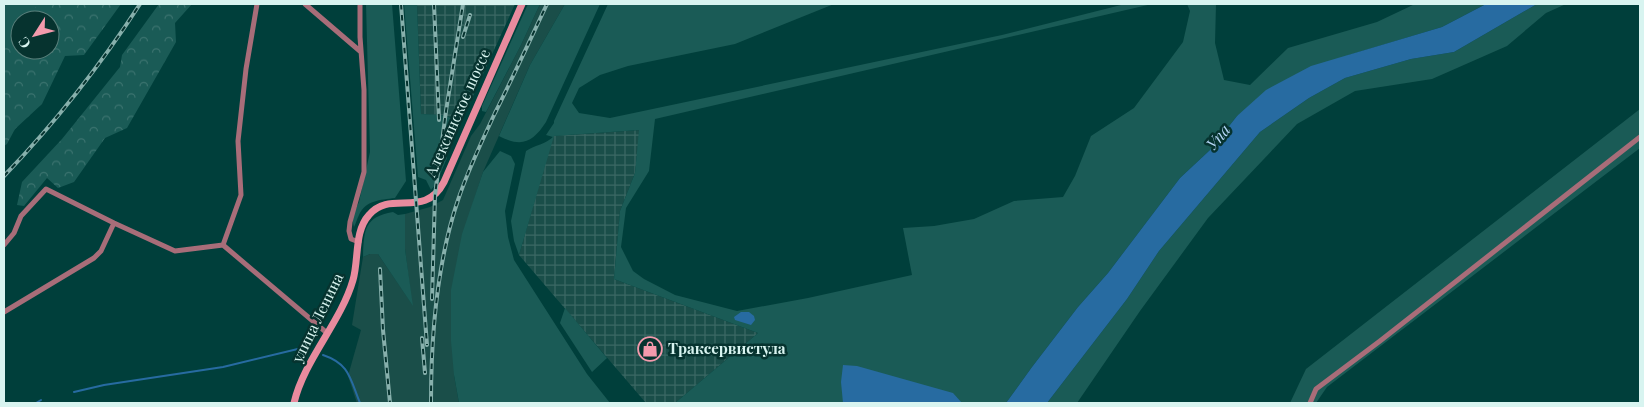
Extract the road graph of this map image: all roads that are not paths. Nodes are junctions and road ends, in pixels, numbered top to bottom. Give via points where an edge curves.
1 (257, 4) edge
2 (305, 4) edge
3 (360, 4) edge
4 (522, 4) edge
5 (361, 52) junction
6 (1640, 137) edge
7 (114, 223) junction
8 (359, 242) junction
9 (4, 245) edge
10 (223, 245) junction
11 (4, 312) edge
12 (327, 333) junction
13 (294, 403) edge
14 (1310, 403) edge

1 - 10 street via 238,141 241,195
2 - 5 street
3 - 5 street
4 - 8 main road, Алексинское шоссе via 441,187 424,201 378,208 366,218
5 - 8 street via 364,172 349,231 351,239
6 - 14 street via 1316,389
7 - 9 street via 46,189 21,216 14,233
7 - 10 street via 175,251
7 - 11 street via 101,251 94,258
8 - 12 main road, улица Ленина via 352,286
10 - 12 street
12 - 13 main road, улица Ленина via 297,390

